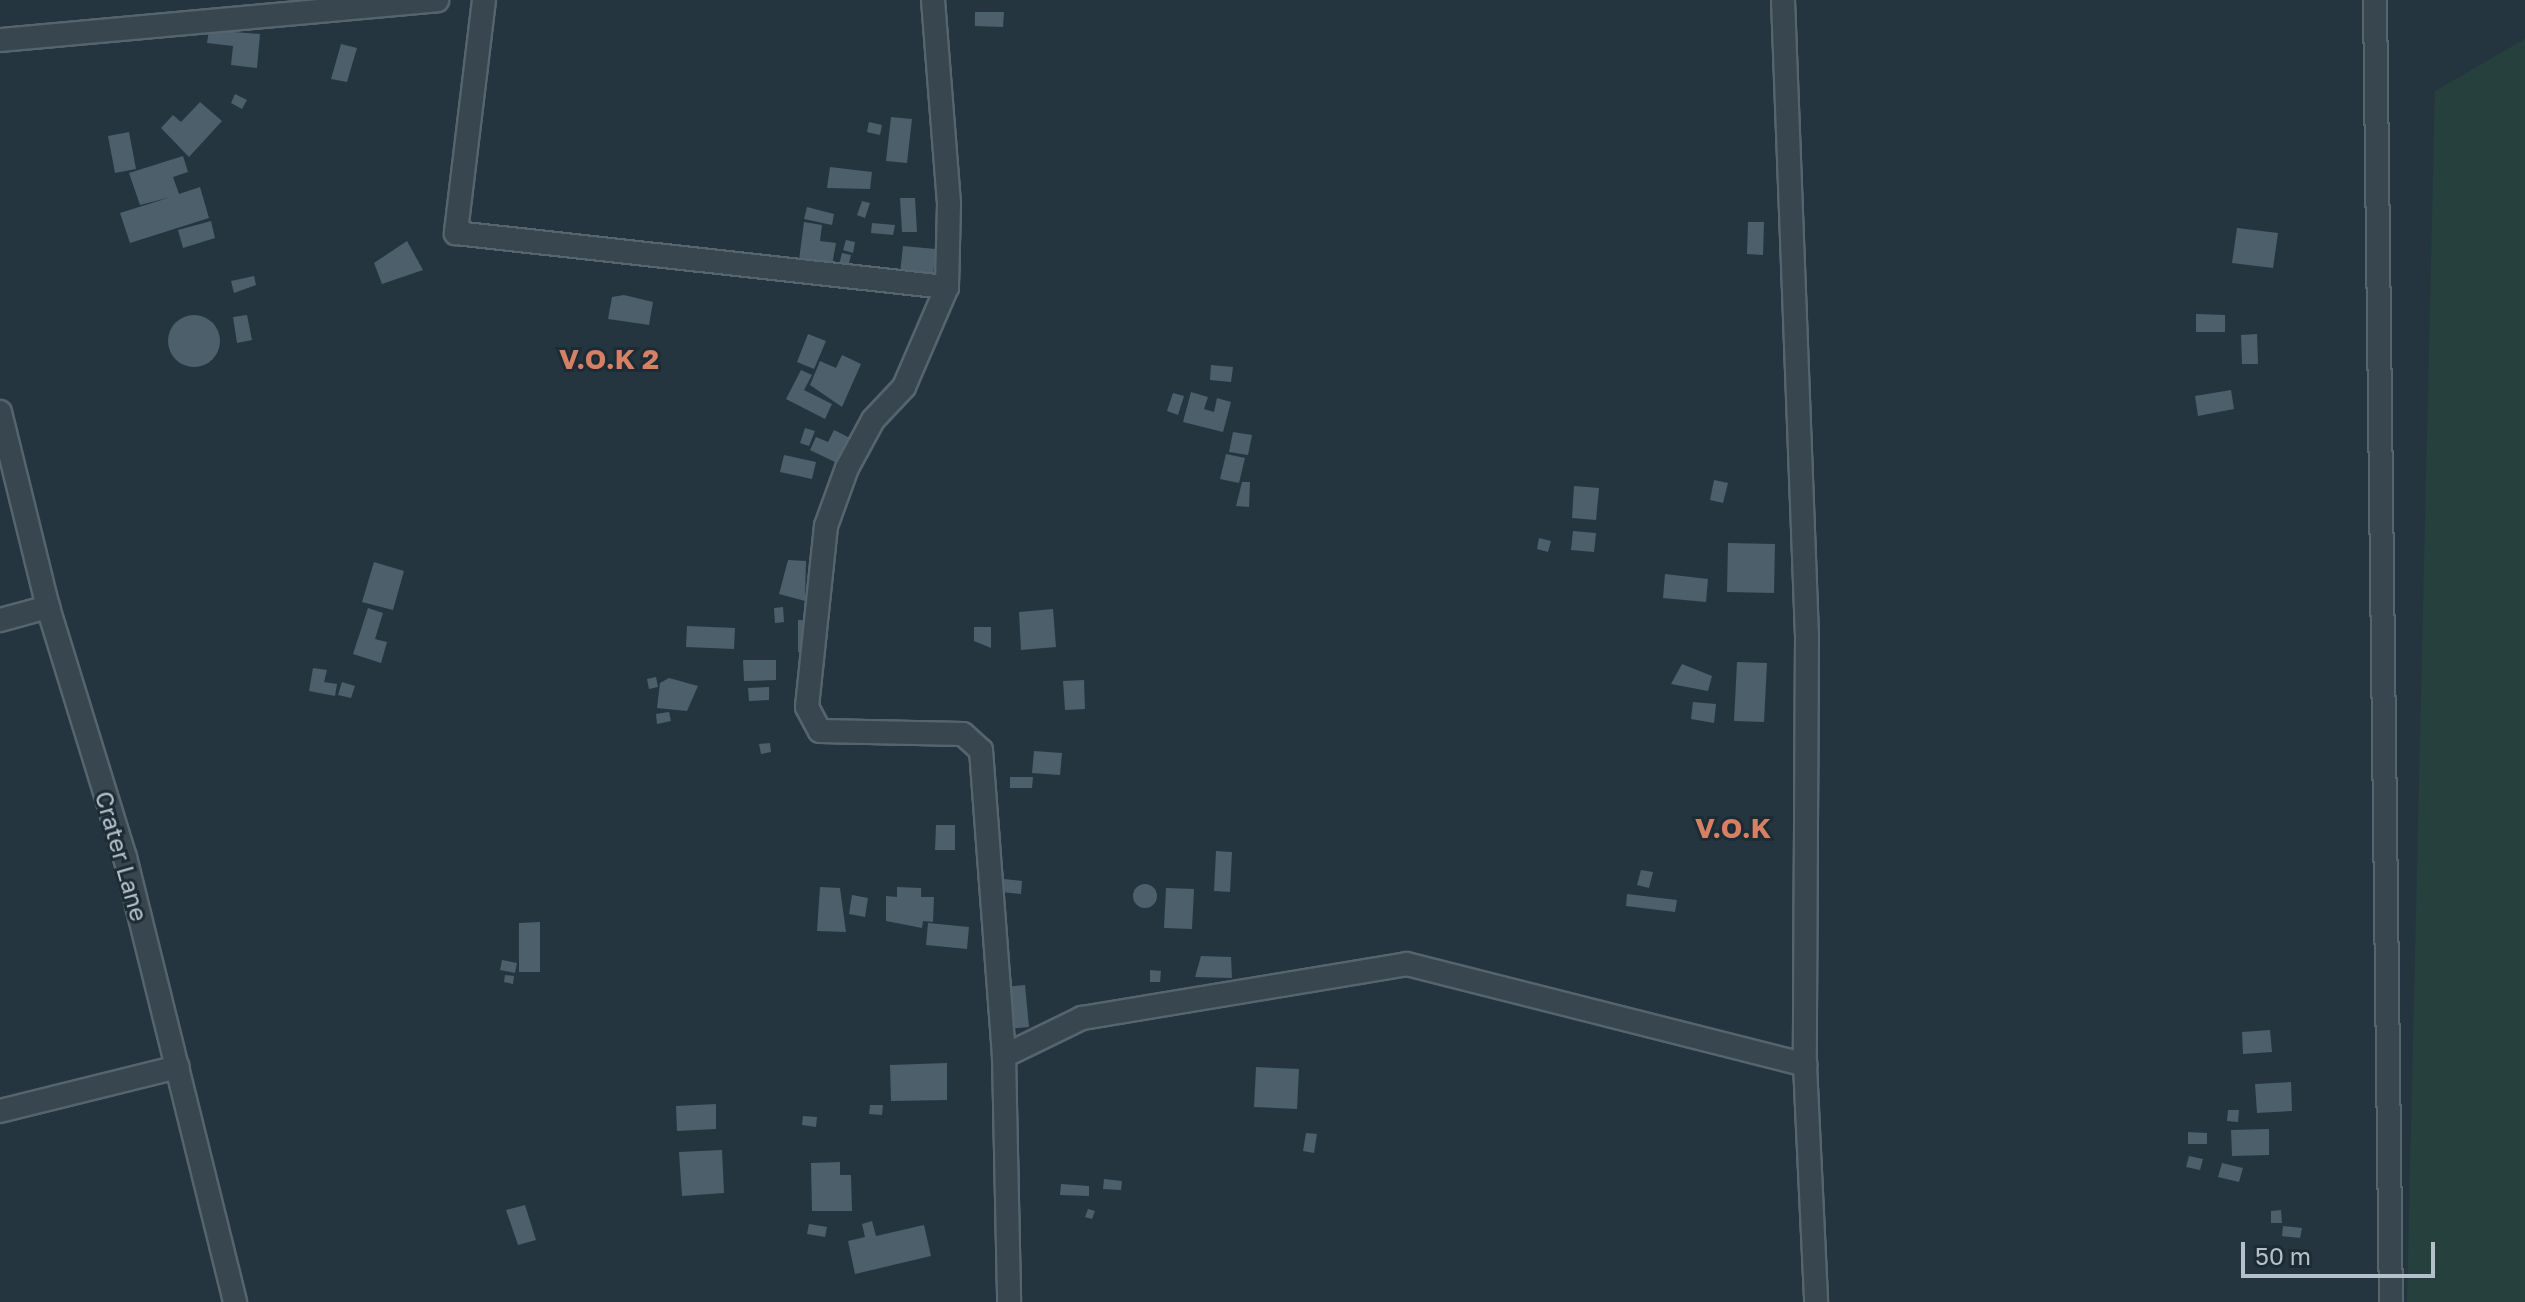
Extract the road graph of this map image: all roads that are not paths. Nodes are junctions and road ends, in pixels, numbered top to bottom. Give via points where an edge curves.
1 (437, 0) edge
2 (484, 0) edge
3 (933, 0) edge
4 (1783, 0) edge
5 (2375, 0) edge
6 (0, 40) edge
7 (947, 287) junction
8 (0, 412) edge
9 (48, 607) junction
10 (0, 620) edge
11 (1004, 1056) junction
12 (1805, 1065) junction
13 (178, 1067) junction
14 (0, 1111) edge
15 (235, 1302) edge
16 (1009, 1302) edge
17 (1816, 1302) edge
18 (2391, 1302) edge

1 - 6 street
2 - 7 street via 456,233
3 - 7 street via 949,204
4 - 12 street via 1807,635
5 - 18 street
7 - 11 street via 904,387 873,420 847,468 826,526 807,707 820,731 963,734 981,750
8 - 9 street, Crater Lane
9 - 10 street
9 - 13 street, Crater Lane via 125,857
11 - 12 street via 1082,1018 1407,964
11 - 16 street
12 - 17 street
13 - 14 street
13 - 15 street, Crater Lane

